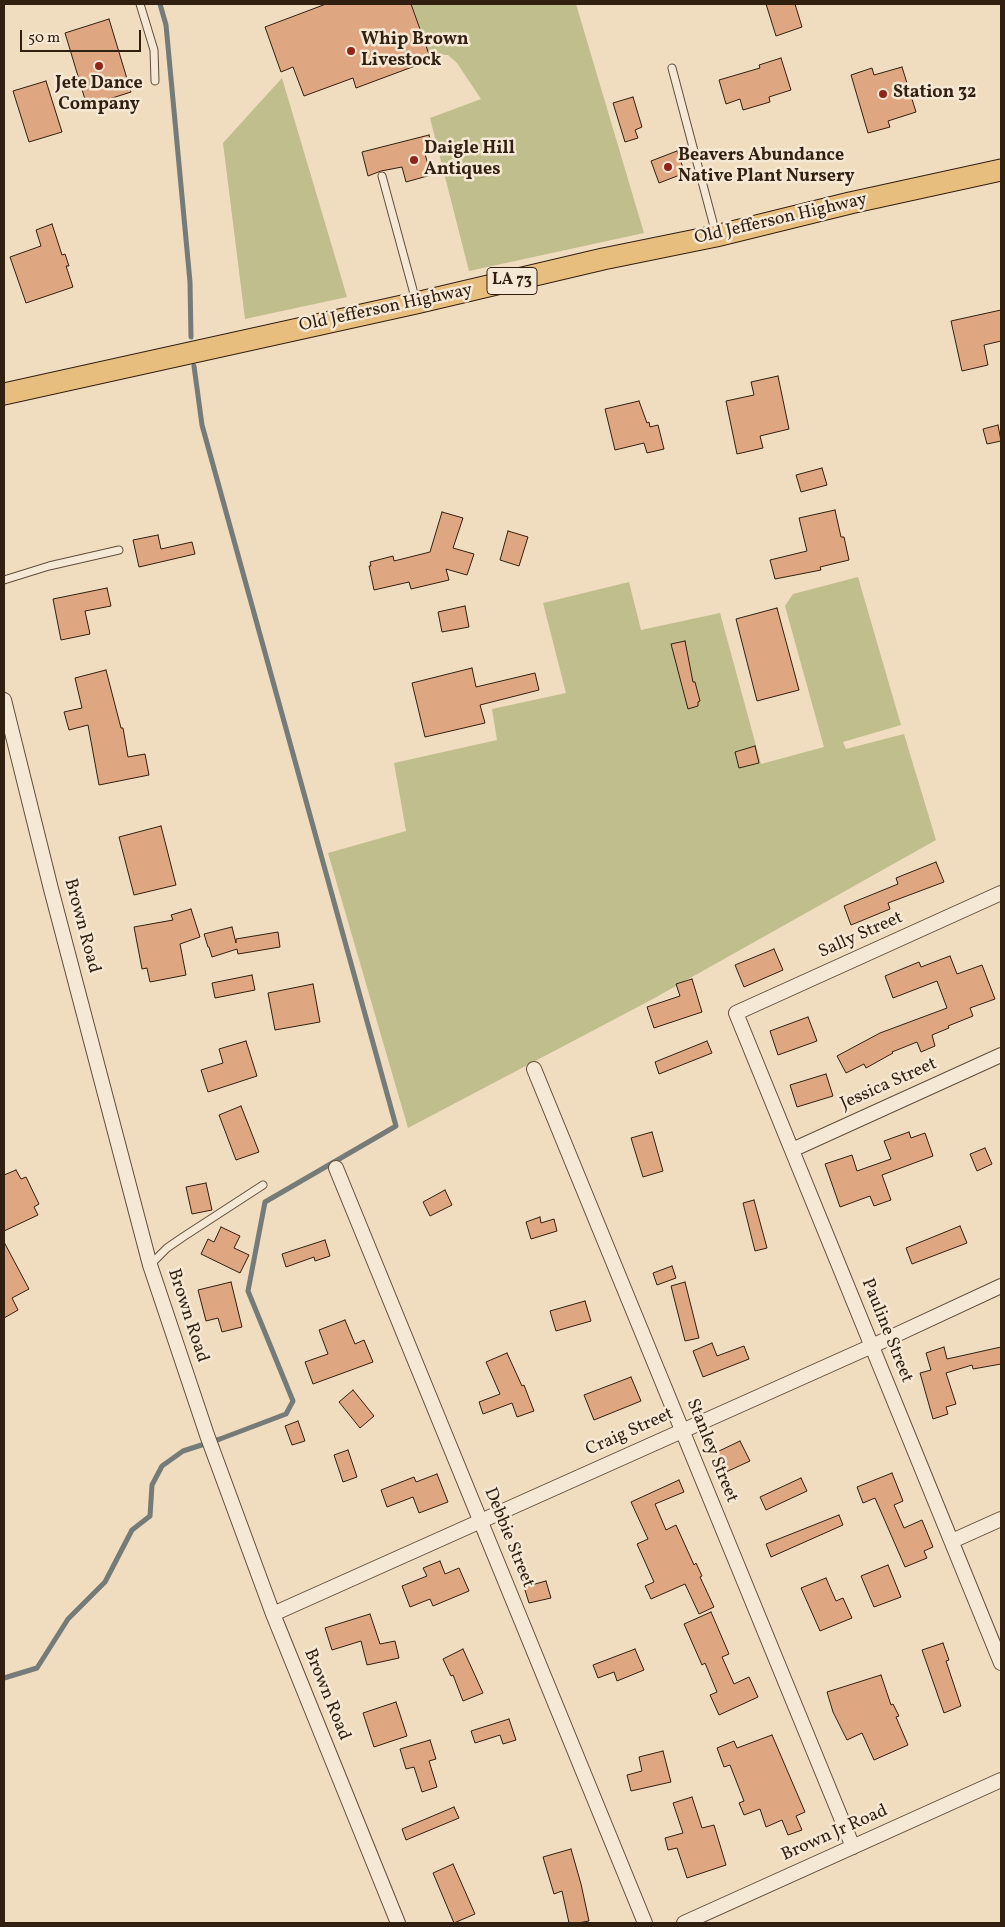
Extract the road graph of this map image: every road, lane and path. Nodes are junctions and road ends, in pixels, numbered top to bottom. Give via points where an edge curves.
1 (140, 4) edge
2 (672, 68) dead end
3 (155, 81) dead end
4 (1001, 170) edge
5 (382, 176) dead end
6 (716, 236) junction
7 (416, 303) junction
8 (4, 394) edge
9 (120, 550) dead end
10 (4, 580) edge
11 (4, 700) edge
12 (1001, 893) edge
13 (736, 1013) joint
14 (1001, 1055) edge
15 (534, 1069) dead end
16 (792, 1150) junction
17 (336, 1168) dead end
18 (263, 1185) dead end
19 (150, 1265) junction
20 (1001, 1286) edge
21 (872, 1346) junction
22 (683, 1430) junction
23 (1001, 1519) edge
24 (480, 1521) junction
25 (952, 1541) junction
26 (273, 1614) junction
27 (1001, 1663) edge
28 (1001, 1780) edge
29 (853, 1847) junction
30 (398, 1923) edge
31 (645, 1923) edge
32 (684, 1923) edge

1 - 3 lane via 154,50
2 - 6 lane
4 - 6 main road, Old Jefferson Highway / LA 73
5 - 7 lane
6 - 7 main road, Old Jefferson Highway / LA 73
7 - 8 main road, Old Jefferson Highway / LA 73
9 - 10 lane via 48,566
11 - 19 street, Brown Road
12 - 13 street, Sally Street
13 - 16 street, Pauline Street
14 - 16 street, Jessica Street
15 - 22 street, Stanley Street
16 - 21 street, Pauline Street
17 - 24 street, Debbie Street
18 - 19 lane via 182,1238
19 - 26 street, Brown Road via 207,1435
20 - 21 street, Craig Street
21 - 22 street, Craig Street
21 - 25 street, Pauline Street
22 - 24 street, Craig Street
22 - 29 street, Stanley Street
23 - 25 street
24 - 26 street, Craig Street
24 - 31 street, Debbie Street
25 - 27 street, Pauline Street
26 - 30 street, Brown Road
28 - 29 street, Brown Jr Road
29 - 32 street, Brown Jr Road

